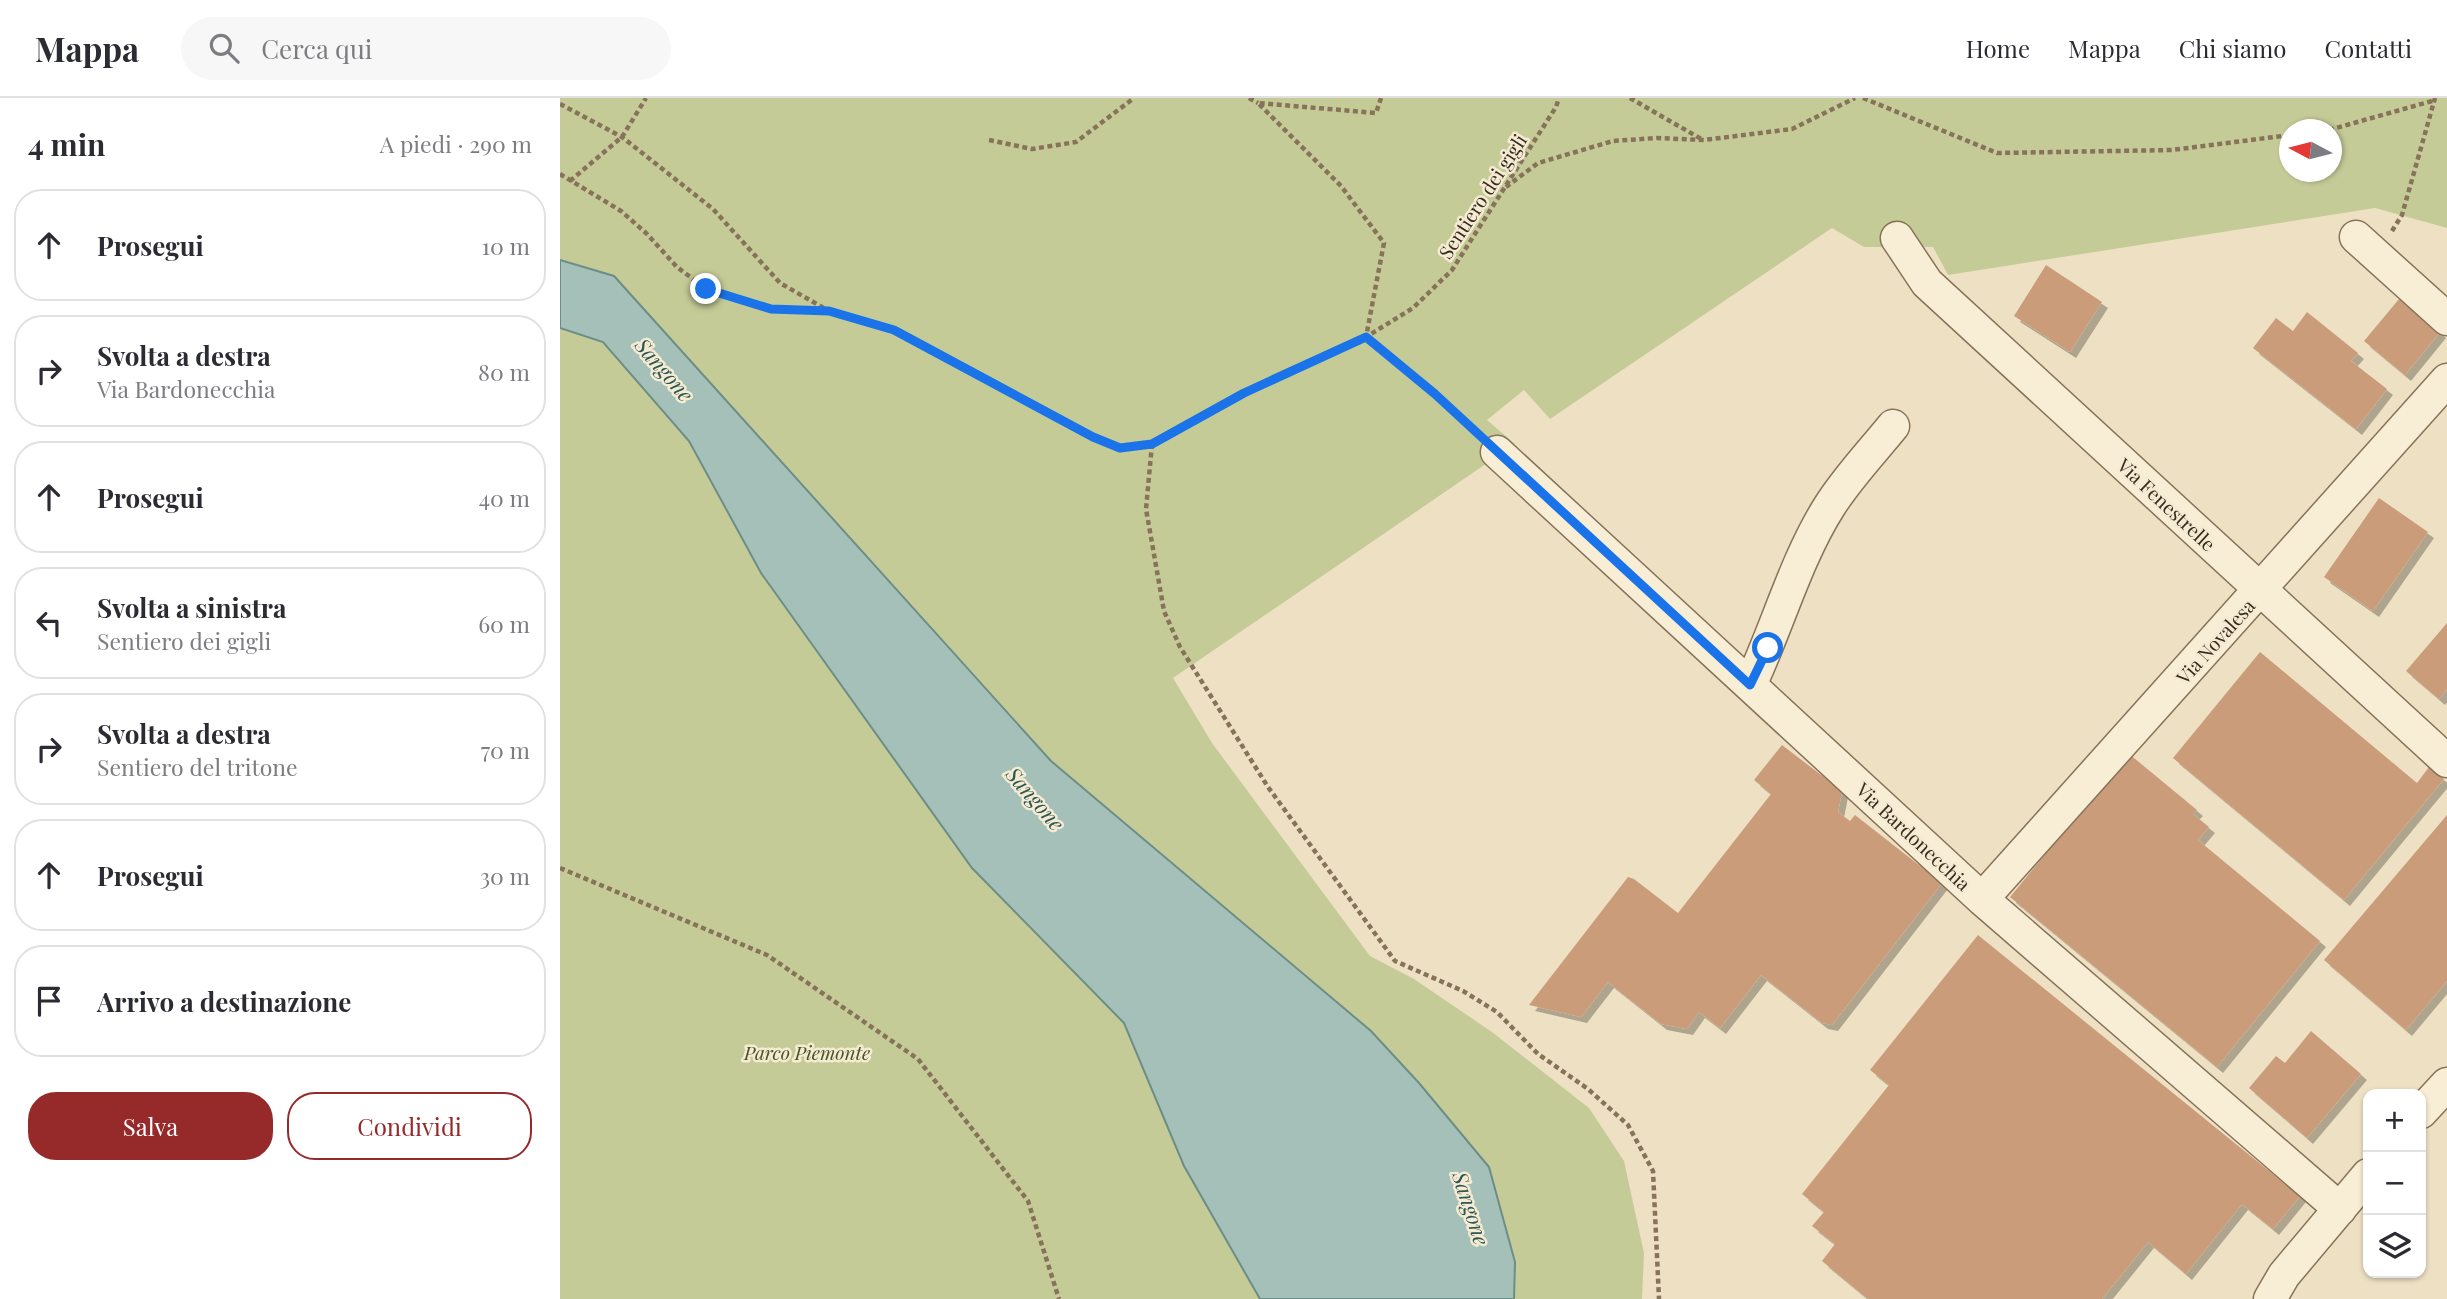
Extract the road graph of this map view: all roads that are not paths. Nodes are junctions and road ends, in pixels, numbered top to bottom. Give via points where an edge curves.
1 (1897, 238) dead end
2 (2366, 246) road end
3 (2447, 319) edge
4 (2447, 380) edge
5 (1893, 426) dead end
6 (1497, 452) road end
7 (2260, 591) junction
8 (1750, 685) junction
9 (2447, 761) edge
10 (1982, 899) junction
11 (2447, 1084) edge
12 (2426, 1107) edge
13 (2363, 1181) edge
14 (2340, 1209) junction
15 (2270, 1299) edge

1 - 7 street, Via Fenestrelle via 1927,283
2 - 3 street
4 - 7 street, Via Novalesa
5 - 8 street via 1829,507
6 - 8 street, Via Bardonecchia
7 - 9 street, Via Fenestrelle
7 - 10 street, Via Novalesa
8 - 10 street, Via Bardonecchia
10 - 14 street, Via Bardonecchia
11 - 12 street
13 - 14 street
14 - 15 street via 2284,1275

